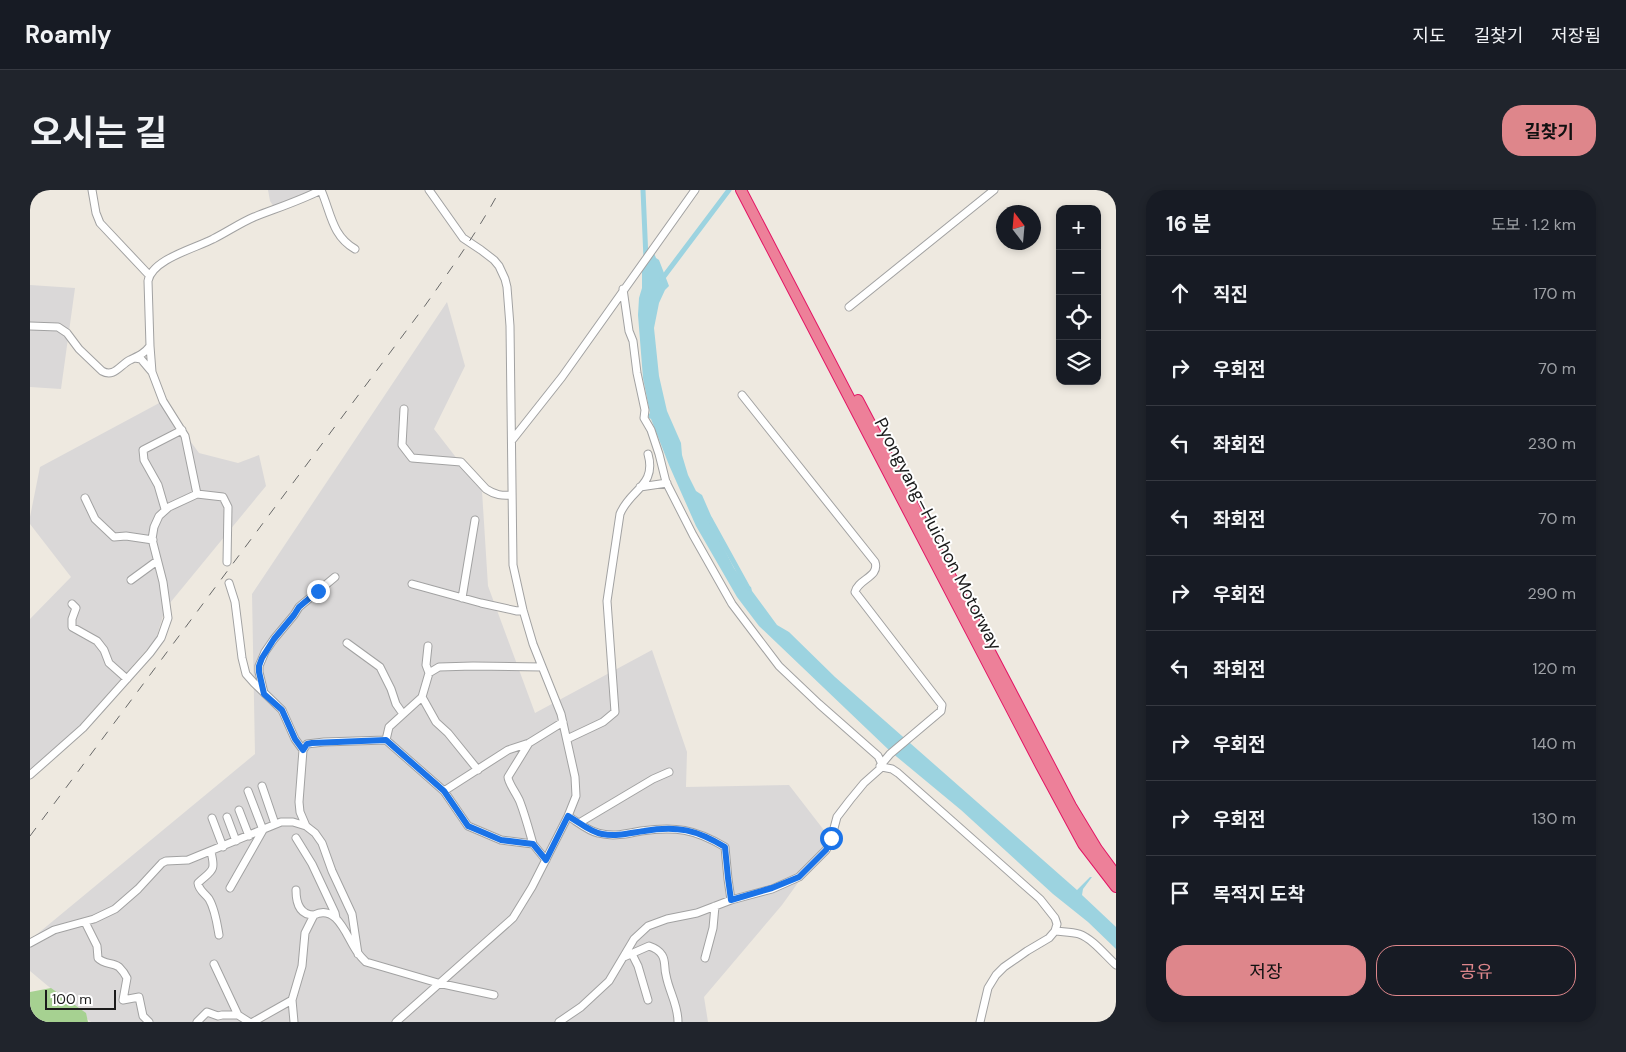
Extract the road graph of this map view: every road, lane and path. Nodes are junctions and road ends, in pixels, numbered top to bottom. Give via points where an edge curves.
1 (92, 190) edge
2 (321, 190) edge
3 (429, 190) edge
4 (695, 190) edge
5 (994, 190) edge
6 (744, 191) edge
7 (355, 249) dead end
8 (149, 275) junction
9 (623, 289) junction
10 (849, 307) dead end
11 (30, 326) edge
12 (150, 346) junction
13 (135, 358) junction
14 (152, 372) junction
15 (742, 395) dead end
16 (404, 409) dead end
17 (182, 430) junction
18 (512, 439) junction
19 (648, 454) dead end
20 (667, 483) junction
21 (640, 487) junction
22 (197, 494) junction
23 (512, 495) junction
24 (85, 498) dead end
25 (165, 509) junction
26 (475, 520) dead end
27 (152, 540) junction
28 (157, 561) junction
29 (227, 562) dead end
30 (335, 577) dead end
31 (132, 580) dead end
32 (229, 583) dead end
33 (412, 584) dead end
34 (462, 598) junction
35 (72, 604) dead end
36 (523, 610) junction
37 (347, 642) dead end
38 (428, 646) dead end
39 (542, 668) junction
40 (429, 673) junction
41 (127, 679) junction
42 (264, 694) junction
43 (422, 697) junction
44 (402, 714) junction
45 (563, 722) junction
46 (567, 739) junction
47 (386, 740) junction
48 (529, 743) junction
49 (303, 750) junction
50 (880, 767) junction
51 (478, 770) junction
52 (669, 772) dead end
53 (30, 775) edge
54 (262, 786) dead end
55 (248, 791) dead end
56 (444, 791) junction
57 (239, 810) dead end
58 (227, 816) dead end
59 (568, 816) junction
60 (212, 818) dead end
61 (579, 822) junction
62 (275, 824) junction
63 (306, 826) junction
64 (262, 830) junction
65 (249, 836) junction
66 (296, 838) dead end
67 (236, 841) junction
68 (533, 844) junction
69 (223, 847) junction
70 (210, 852) junction
71 (546, 860) junction
72 (1116, 875) edge
73 (1116, 887) edge
74 (230, 888) dead end
75 (296, 890) dead end
76 (731, 900) junction
77 (715, 906) junction
78 (314, 915) junction
79 (336, 918) junction
80 (85, 922) junction
81 (1055, 931) junction
82 (219, 935) dead end
83 (30, 943) edge
84 (358, 954) junction
85 (632, 954) junction
86 (624, 958) junction
87 (705, 958) dead end
88 (214, 964) dead end
89 (1116, 965) edge
90 (438, 983) junction
91 (494, 996) dead end
92 (292, 1000) junction
93 (648, 1000) dead end
94 (238, 1016) junction
95 (149, 1022) edge
96 (197, 1022) edge
97 (249, 1022) edge
98 (253, 1022) edge
99 (294, 1022) edge
100 (396, 1022) edge
101 (559, 1022) edge
102 (678, 1022) edge
103 (980, 1022) edge

1 - 8 street via 100,223
2 - 7 street via 339,236
2 - 8 street via 247,220 175,255
3 - 18 street via 463,238 494,260 505,279 509,297
4 - 9 street
5 - 10 street
6 - 72 highway, Pyongyang–Huichon Motorway via 1071,806
6 - 73 highway, Pyongyang–Huichon Motorway via 1041,766 1083,844
8 - 12 street
9 - 18 street via 562,377
9 - 20 street via 644,418 660,454
11 - 13 street via 58,327 68,333 79,349 106,373 116,372
12 - 13 street
12 - 14 street
13 - 14 street via 142,359
14 - 17 street via 164,401
15 - 50 street via 875,562 875,571 855,592 942,705 941,711 890,754
16 - 23 street via 402,445 412,458 461,462 491,492
17 - 22 street
17 - 25 street via 143,450 144,460 158,485
18 - 23 street
19 - 21 street via 651,471
20 - 21 street
20 - 50 street via 732,604 753,632 790,678 878,756
21 - 46 street via 620,514 607,601 615,712 603,722
22 - 25 street
22 - 29 street via 223,497 228,504
23 - 36 street via 513,565
24 - 27 street via 95,518 114,537
25 - 27 street via 154,526
26 - 34 street
27 - 28 street
28 - 31 street
28 - 41 street via 163,582 167,624 158,644
30 - 42 street via 299,607 265,652 259,666
32 - 42 street via 235,602 244,667 248,678
33 - 34 street
34 - 36 street
35 - 41 street via 76,608 72,628 97,641 109,663
36 - 39 street
37 - 44 street via 380,667
38 - 40 street via 426,665
39 - 40 street via 473,666 439,668
39 - 45 street
40 - 43 street
41 - 53 street via 84,728
42 - 49 street via 282,710
43 - 44 street
43 - 51 street via 436,722
44 - 47 street via 389,727
45 - 46 street
45 - 48 street
46 - 59 street via 576,788 575,803
47 - 49 street via 312,743
47 - 56 street
48 - 51 street via 508,750
48 - 68 street via 508,781 521,804
49 - 63 street via 299,802
50 - 76 street via 837,817 830,843 806,872 792,881
50 - 81 street via 898,773 1040,899 1055,918
51 - 56 street
52 - 61 street
54 - 62 street
55 - 64 street
56 - 68 street via 468,826 501,840
57 - 65 street
58 - 67 street
59 - 61 street
59 - 71 street
60 - 69 street
61 - 76 street via 602,834 682,829 708,837 725,847
62 - 63 street via 287,821
62 - 64 street
63 - 84 street via 322,843 352,914
64 - 65 street
64 - 74 street
65 - 67 street
66 - 79 street via 312,864
67 - 69 street
68 - 71 street
69 - 70 street
70 - 80 street via 188,860 162,863 115,909
70 - 82 street via 213,870 198,886 210,901
71 - 90 street via 513,918
75 - 78 street via 300,908 306,914
76 - 77 street
77 - 86 street via 648,926 634,939
77 - 87 street
78 - 79 street via 324,912
78 - 92 street via 305,933 302,966
79 - 84 street
80 - 83 street via 54,930
80 - 95 street via 95,940 101,962 121,969 127,978 123,1000 139,997 142,1016
81 - 89 street via 1077,933
81 - 103 street via 996,975 988,988
84 - 90 street via 366,962
85 - 86 street
85 - 93 street
85 - 102 street via 650,946 664,957
86 - 101 street via 609,982
88 - 94 street
90 - 91 street
90 - 100 street
92 - 98 street
92 - 99 street
94 - 96 street via 218,1016 207,1012
94 - 97 street

